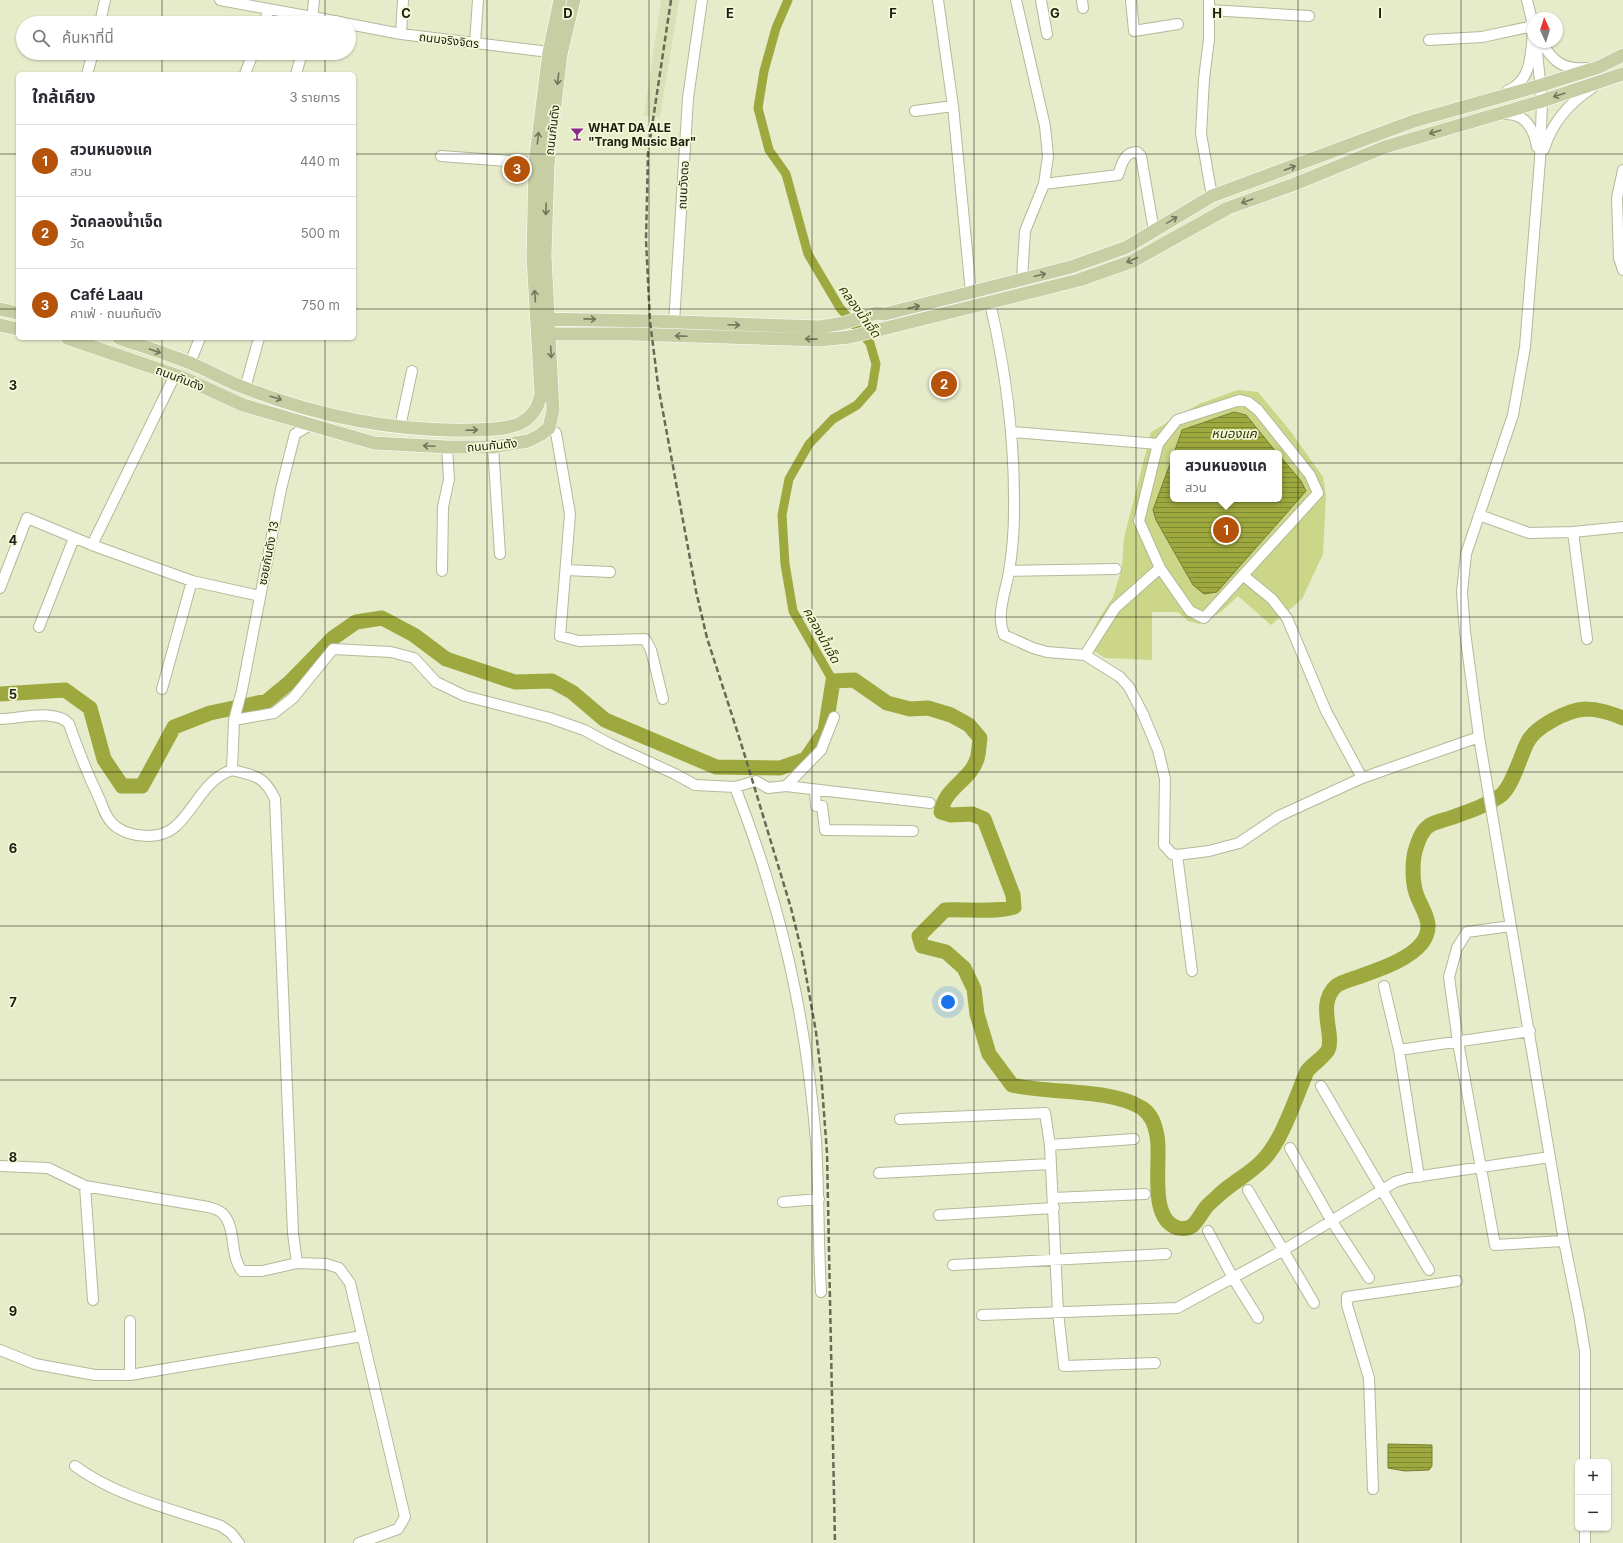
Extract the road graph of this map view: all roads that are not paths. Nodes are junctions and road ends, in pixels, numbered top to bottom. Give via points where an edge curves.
1 (105, 0) edge
2 (220, 0) edge
3 (314, 0) edge
4 (404, 0) edge
5 (478, 0) edge
6 (560, 0) edge
7 (574, 0) edge
8 (702, 0) edge
9 (938, 0) edge
10 (1016, 0) edge
11 (1041, 0) edge
12 (1131, 0) edge
13 (1527, 0) edge
14 (1209, 5) edge
15 (269, 10) junction
16 (1530, 12) edge
17 (102, 16) edge
18 (267, 16) edge
19 (295, 16) edge
20 (313, 16) edge
21 (1309, 16) dead end
22 (1178, 24) dead end
23 (356, 25) edge
24 (1527, 27) edge
25 (401, 34) junction
26 (1047, 34) dead end
27 (1429, 40) dead end
28 (475, 43) junction
29 (1532, 48) edge
30 (1537, 48) edge
31 (1545, 48) edge
32 (555, 53) junction
33 (1623, 55) edge
34 (91, 60) edge
35 (250, 60) edge
36 (300, 60) edge
37 (1599, 67) junction
38 (88, 72) edge
39 (246, 72) edge
40 (297, 72) edge
41 (1623, 74) edge
42 (1604, 80) junction
43 (1542, 86) junction
44 (1542, 101) junction
45 (1477, 104) junction
46 (953, 106) junction
47 (915, 111) dead end
48 (1491, 116) junction
49 (441, 156) dead end
50 (1540, 160) junction
51 (535, 163) junction
52 (1623, 170) edge
53 (541, 182) junction
54 (1044, 184) junction
55 (1212, 196) junction
56 (1154, 231) junction
57 (1623, 270) edge
58 (1022, 279) junction
59 (970, 293) junction
60 (990, 303) junction
61 (0, 309) edge
62 (16, 313) edge
63 (543, 319) junction
64 (674, 323) junction
65 (0, 325) edge
66 (16, 329) edge
67 (544, 334) junction
68 (73, 340) edge
69 (124, 340) edge
70 (199, 340) edge
71 (258, 340) edge
72 (190, 363) junction
73 (412, 371) dead end
74 (179, 376) junction
75 (245, 388) junction
76 (314, 410) junction
77 (310, 425) junction
78 (400, 427) junction
79 (549, 428) junction
80 (448, 431) junction
81 (1012, 432) junction
82 (1158, 444) junction
83 (493, 447) junction
84 (447, 448) junction
85 (1479, 515) junction
86 (1623, 527) edge
87 (1573, 532) junction
88 (74, 538) junction
89 (92, 545) junction
90 (500, 554) dead end
91 (1160, 568) junction
92 (1116, 569) dead end
93 (566, 570) junction
94 (442, 571) dead end
95 (1009, 571) junction
96 (610, 572) dead end
97 (1244, 576) junction
98 (192, 581) junction
99 (0, 588) edge
100 (260, 596) junction
101 (39, 627) dead end
102 (1587, 639) dead end
103 (1085, 655) junction
104 (162, 689) dead end
105 (663, 699) dead end
106 (834, 717) dead end
107 (0, 719) edge
108 (234, 720) junction
109 (1479, 737) junction
110 (232, 770) junction
111 (1362, 778) junction
112 (786, 786) junction
113 (735, 787) junction
114 (815, 790) junction
115 (930, 803) dead end
116 (913, 831) dead end
117 (1177, 855) junction
118 (1511, 926) junction
119 (1192, 971) dead end
120 (1384, 986) dead end
121 (1530, 1031) junction
122 (1458, 1042) junction
123 (1399, 1050) junction
124 (1321, 1086) dead end
125 (900, 1119) dead end
126 (1134, 1140) dead end
127 (1050, 1145) junction
128 (1290, 1148) dead end
129 (1550, 1157) junction
130 (1051, 1164) junction
131 (0, 1166) edge
132 (1482, 1168) junction
133 (879, 1173) dead end
134 (1419, 1177) junction
135 (85, 1186) junction
136 (1248, 1190) dead end
137 (1382, 1190) junction
138 (1145, 1194) dead end
139 (1054, 1198) junction
140 (819, 1199) junction
141 (783, 1202) dead end
142 (1054, 1208) junction
143 (939, 1215) dead end
144 (1331, 1220) junction
145 (1208, 1231) dead end
146 (1564, 1241) junction
147 (1282, 1251) junction
148 (1166, 1254) dead end
149 (1056, 1258) junction
150 (297, 1263) junction
151 (953, 1265) dead end
152 (1429, 1270) dead end
153 (1233, 1278) junction
154 (1369, 1278) dead end
155 (1457, 1281) dead end
156 (821, 1292) dead end
157 (93, 1300) dead end
158 (1314, 1303) dead end
159 (1058, 1312) junction
160 (982, 1315) dead end
161 (1258, 1318) dead end
162 (130, 1321) dead end
163 (362, 1336) junction
164 (0, 1350) edge
165 (1155, 1363) dead end
166 (130, 1375) junction
167 (1585, 1459) edge
168 (75, 1466) dead end
169 (1373, 1489) dead end
170 (1585, 1531) edge
171 (239, 1543) edge
172 (359, 1543) edge
173 (1585, 1543) edge

1 - 17 street
2 - 15 street
3 - 20 street
4 - 25 street
5 - 28 street
6 - 32 main road, ถนนกันตัง
7 - 32 main road, ถนนกันตัง
8 - 64 street, ถนนวังตอ via 688,98
9 - 46 street
10 - 54 street via 1045,126 1048,156
11 - 26 street
12 - 22 street via 1134,31
13 - 16 street
14 - 21 street
14 - 55 street via 1209,39 1201,134
15 - 18 street
15 - 19 street
23 - 25 street, ถนนจริงจิตร
24 - 27 street via 1482,37
25 - 28 street, ถนนจริงจิตร
28 - 32 street, ถนนจริงจิตร
29 - 45 street via 1528,70 1522,81 1513,89
30 - 43 street
31 - 37 street via 1549,56 1567,67
51 -> 32 main road, ถนนกันตัง
32 -> 53 main road, ถนนกันตัง
33 - 37 main road
34 - 38 street
35 - 39 street
36 - 40 street
37 - 43 main road
41 - 42 main road
42 -> 44 main road
42 - 50 street via 1580,95 1566,108 1548,137
43 - 44 street
43 - 45 main road
44 - 48 main road
44 - 50 street
55 -> 45 main road via 1414,121
46 - 47 street
46 - 59 street
48 - 50 street via 1510,114 1525,119 1536,140
48 -> 60 main road via 1385,147 1228,208 1133,261 1079,280
49 - 51 street
50 - 85 street via 1522,362 1513,416
51 - 53 main road, ถนนกันตัง
52 - 57 street via 1617,198 1619,258
53 - 63 main road, ถนนกันตัง via 545,256
54 - 56 street via 1118,175 1125,157 1131,152 1137,152 1141,156
54 - 58 street via 1025,231
56 -> 55 main road
58 -> 56 main road via 1072,267 1127,247
58 - 59 main road
64 -> 59 main road via 820,327
60 -> 67 main road via 850,337 819,340
60 - 81 street via 1000,343
61 - 62 main road
63 -> 64 main road
63 - 67 main road, ถนนกันตัง
65 - 66 main road
67 -> 79 main road, ถนนกันตัง via 553,390
80 -> 67 main road, ถนนกันตัง via 492,429 529,419 539,406
68 - 74 main road, ถนนกันตัง
69 -> 72 main road, ถนนกันตัง
70 - 72 street
71 - 75 street
72 - 74 main road
72 - 75 main road, ถนนกันตัง
73 - 78 street
74 - 77 main road, ถนนกันตัง via 244,404
74 - 89 street
75 -> 76 main road, ถนนกันตัง
76 - 77 main road
76 - 78 main road, ถนนกันตัง via 373,424
84 -> 77 main road, ถนนกันตัง via 374,443
77 - 100 street, ซอยกันตัง 13 via 295,434 281,488
78 - 80 main road, ถนนกันตัง
79 - 83 main road, ถนนกันตัง via 528,441
79 - 93 street via 556,433 570,514
80 - 84 main road
81 - 82 street
81 - 95 street via 1014,513
82 - 91 street via 1139,521
82 - 97 street via 1177,420 1240,400 1248,402 1258,410 1310,474 1318,493
83 - 84 main road, ถนนกันตัง
83 - 90 street
84 - 94 street via 449,479 443,507
85 - 87 street via 1529,533
85 - 109 street via 1466,554 1462,592
86 - 87 street
87 - 102 street
88 - 89 street
88 - 99 street via 27,518
88 - 101 street
89 - 98 street
91 - 97 street via 1190,611 1204,618
91 - 103 street via 1115,608
92 - 95 street
93 - 96 street
93 - 105 street via 560,636 578,641 645,639 651,650
95 - 103 street via 1000,615 1004,635 1047,652
97 - 111 street via 1272,599 1287,618 1326,711
98 - 100 street
98 - 104 street
100 - 108 street, ซอยกันตัง 13
103 - 117 street via 1120,677 1129,687 1143,714 1158,750 1165,779 1164,844 1172,854
106 - 112 street via 821,750
107 - 110 street via 52,714 65,719 109,819 124,831 137,835 154,836 171,830 182,821 201,793 224,773
108 - 110 street, ซอยกันตัง 13
108 - 113 street via 274,713 293,698 333,649 391,652 414,658 436,682 465,696 550,718 584,730 695,785
109 - 111 street
109 - 118 street
110 - 150 street via 255,776 268,785 275,799 293,1233
111 - 117 street via 1278,816 1239,843 1209,851
112 - 113 street via 768,788 756,781
112 - 114 street
113 - 140 street via 753,831 795,984 811,1098
114 - 115 street
114 - 116 street via 816,806 822,806 825,830
117 - 119 street
118 - 121 street
118 - 122 street via 1467,932 1457,948 1449,977
120 - 123 street
121 - 122 street
121 - 129 street
122 - 123 street
122 - 132 street
123 - 134 street
124 - 137 street
125 - 127 street via 1044,1113
126 - 127 street
127 - 130 street
128 - 144 street
129 - 132 street
129 - 146 street
130 - 133 street
130 - 139 street
131 - 135 street via 48,1168
132 - 134 street
132 - 146 street via 1495,1245
134 - 137 street via 1395,1182
135 - 150 street via 208,1207 221,1212 228,1222 237,1264 242,1271 262,1271
135 - 157 street
136 - 147 street
137 - 144 street
137 - 152 street
138 - 139 street
139 - 142 street
140 - 141 street
140 - 156 street
142 - 143 street
142 - 149 street
144 - 147 street
144 - 154 street
145 - 153 street
146 - 167 street via 1584,1352
147 - 153 street
147 - 158 street
148 - 149 street
149 - 151 street
149 - 159 street
150 - 163 street via 326,1264 339,1268 350,1283
153 - 159 street via 1178,1308
153 - 161 street
155 - 169 street via 1348,1297 1348,1305 1369,1378
159 - 160 street
159 - 165 street via 1064,1366
162 - 166 street
163 - 166 street
163 - 172 street via 405,1517 398,1529
164 - 166 street via 35,1364 95,1375
168 - 171 street via 111,1488 221,1526
170 - 173 street

